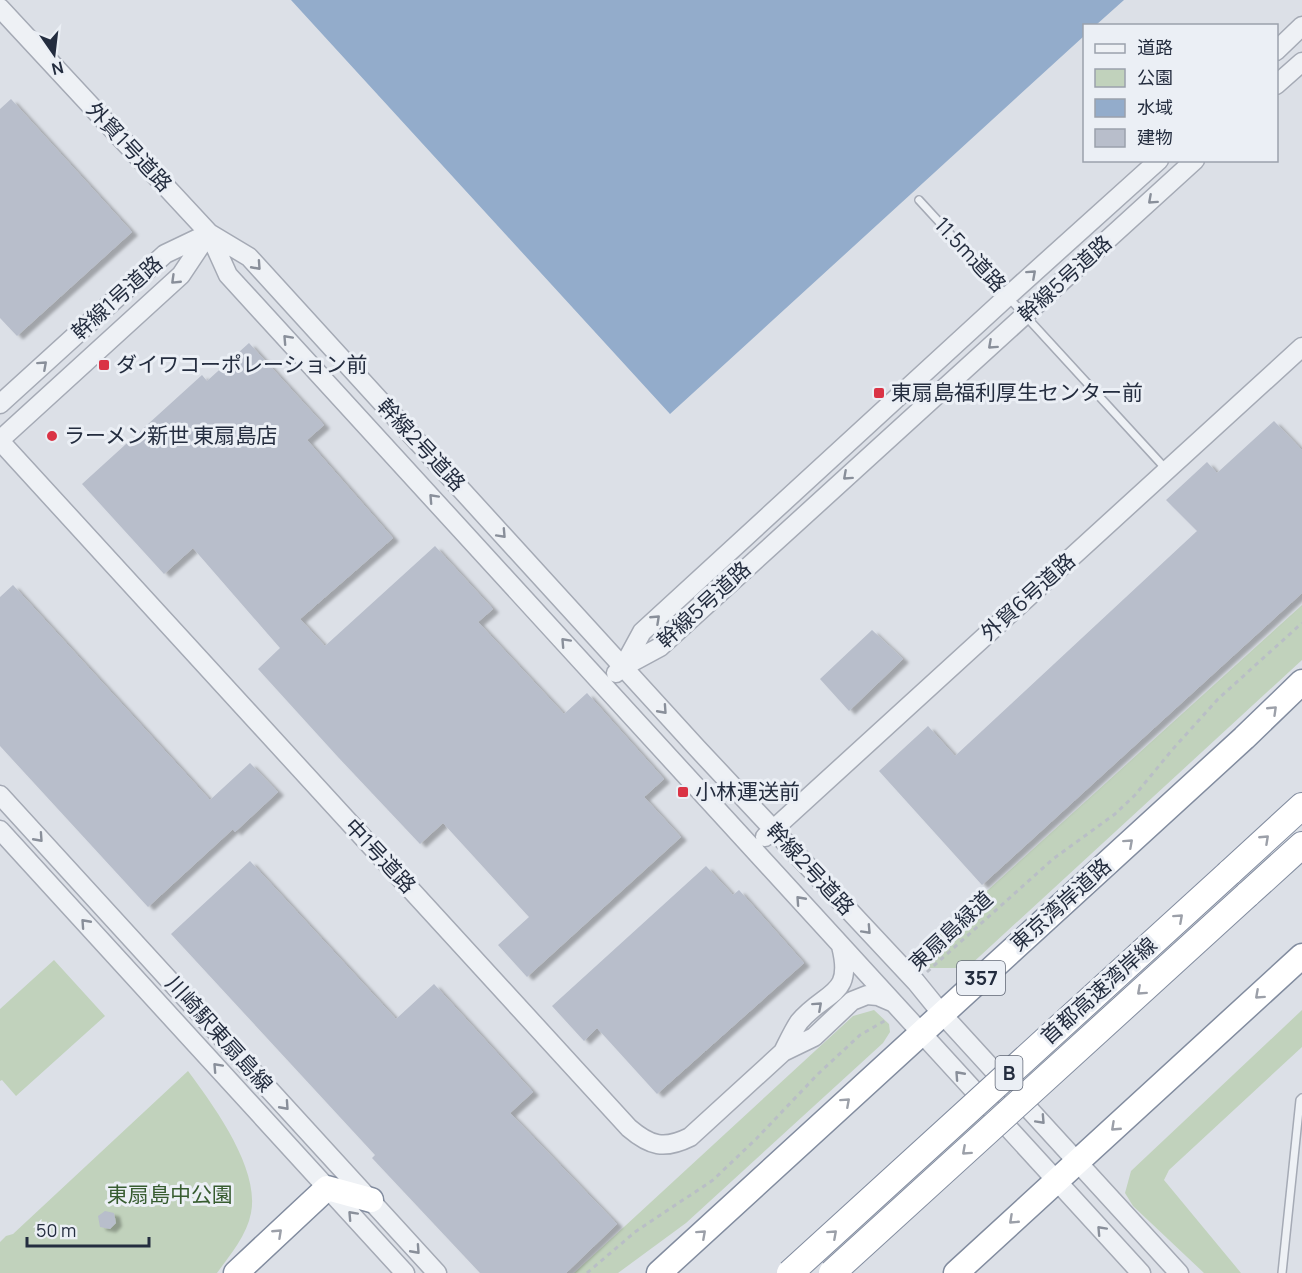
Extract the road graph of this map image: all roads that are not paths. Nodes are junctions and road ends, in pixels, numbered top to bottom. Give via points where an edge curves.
1 (0, 8) edge
2 (1302, 26) edge
3 (1278, 49) edge
4 (1302, 62) edge
5 (1278, 83) edge
6 (1157, 162) edge
7 (1193, 162) edge
8 (920, 200) dead end
9 (209, 233) junction
10 (1008, 296) junction
11 (1025, 316) junction
12 (1302, 346) edge
13 (0, 404) edge
14 (0, 441) edge
15 (1167, 470) junction
16 (623, 667) junction
17 (1302, 682) edge
18 (604, 685) junction
19 (0, 795) edge
20 (1302, 806) edge
21 (0, 830) edge
22 (773, 830) junction
23 (1302, 845) edge
24 (753, 848) junction
25 (840, 945) junction
26 (1302, 956) edge
27 (897, 1007) junction
28 (942, 1014) junction
29 (921, 1033) junction
30 (783, 1052) junction
31 (1302, 1098) edge
32 (1078, 1160) junction
33 (1055, 1180) junction
34 (327, 1188) junction
35 (371, 1200) junction
36 (236, 1273) edge
37 (405, 1273) edge
38 (437, 1273) edge
39 (659, 1273) edge
40 (790, 1273) edge
41 (832, 1273) edge
42 (956, 1273) edge
43 (1141, 1273) edge
44 (1179, 1273) edge
45 (1282, 1273) edge

1 - 9 street, 外貿1号道路
2 - 3 street
4 - 5 street
10 -> 6 street, 幹線5号道路
7 -> 11 street, 幹線5号道路
8 - 10 lane, 11.5m道路
13 -> 9 street, 幹線1号道路 via 165,254
9 -> 14 street, 幹線1号道路 via 181,275
9 -> 16 street, 幹線2号道路 via 249,257
18 -> 9 street, 幹線2号道路 via 228,274
10 - 11 lane, 11.5m道路
16 -> 10 street, 幹線5号道路 via 642,632
11 - 15 lane, 11.5m道路
11 -> 16 street, 幹線5号道路 via 660,647
12 - 15 street, 外貿6号道路
14 - 30 street, 中1号道路 via 641,1138 669,1145 690,1137
15 - 22 street, 外貿6号道路
16 - 18 street
16 -> 22 street, 幹線2号道路
28 -> 17 highway, 東京湾岸道路 / 357
18 - 24 street, 幹線2号道路
19 -> 35 street, 川崎駅東扇島線
40 -> 20 highway, 首都高速湾岸線 / B, bridge
34 -> 21 street, 川崎駅東扇島線
22 - 24 street, 外貿6号道路
22 -> 28 street, 幹線2号道路
23 -> 41 highway, 首都高速湾岸線 / B, bridge
25 -> 24 street, 幹線2号道路
25 - 27 street, 幹線2号道路
30 -> 25 street, 中1号道路 via 799,1023 843,982 846,967
26 -> 32 highway
27 - 29 street, 幹線2号道路
27 - 30 street, 中1号道路 via 878,996 860,997 814,1037
28 - 29 highway, 東京湾岸道路 / 357
28 -> 32 street, 幹線2号道路
33 -> 29 street, 幹線2号道路
39 -> 29 highway, 東京湾岸道路 / 357
31 - 45 lane
32 - 33 highway
32 - 44 street, 幹線2号道路
33 -> 42 highway
43 -> 33 street, 幹線2号道路
34 - 35 highway
36 -> 34 highway
37 -> 34 street, 川崎駅東扇島線
35 -> 38 street, 川崎駅東扇島線

